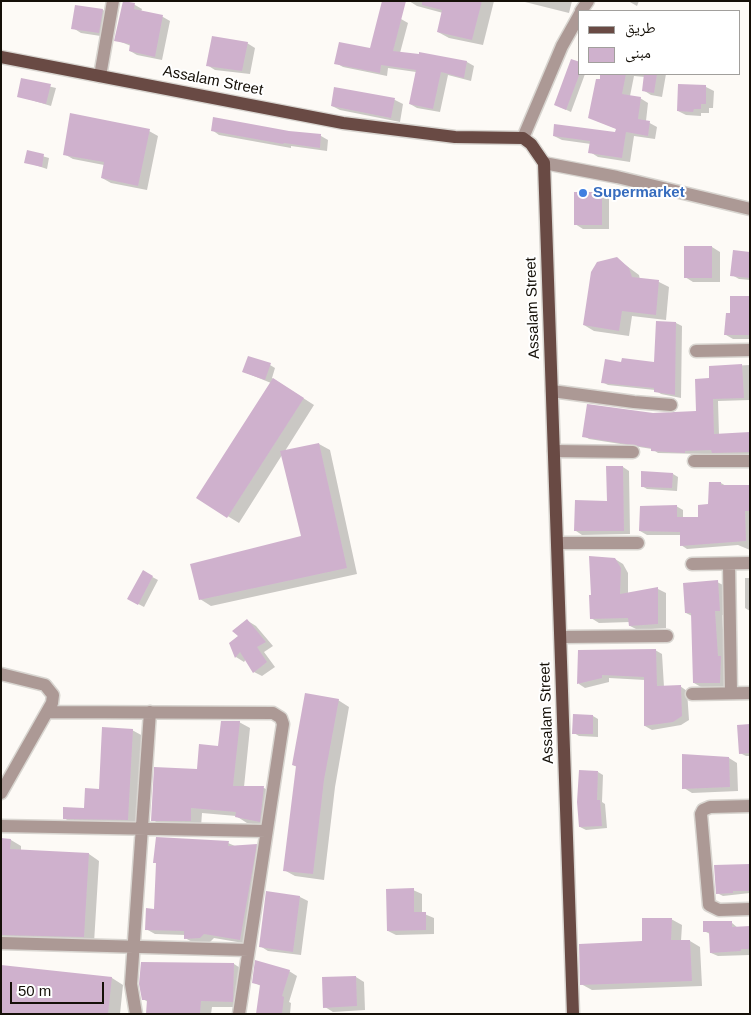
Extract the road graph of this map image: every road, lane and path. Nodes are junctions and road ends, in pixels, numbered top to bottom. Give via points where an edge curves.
1 (113, 1) edge
2 (578, 20) edge
3 (1, 58) edge
4 (100, 76) junction
5 (524, 138) junction
6 (544, 163) junction
7 (750, 209) edge
8 (750, 350) edge
9 (696, 351) dead end
10 (552, 391) junction
11 (671, 405) dead end
12 (554, 451) junction
13 (633, 452) dead end
14 (694, 461) dead end
15 (750, 461) edge
16 (558, 543) junction
17 (638, 543) dead end
18 (750, 563) edge
19 (692, 564) dead end
20 (729, 564) junction
21 (666, 636) dead end
22 (561, 637) junction
23 (1, 674) edge
24 (731, 693) junction
25 (750, 693) edge
26 (692, 694) dead end
27 (47, 712) junction
28 (150, 712) junction
29 (1, 793) edge
30 (750, 806) edge
31 (1, 826) edge
32 (141, 828) junction
33 (266, 831) junction
34 (750, 909) edge
35 (1, 943) edge
36 (133, 946) junction
37 (248, 950) junction
38 (136, 1014) edge
39 (239, 1014) edge
40 (573, 1014) edge

1 - 4 street
2 - 5 street
3 - 4 main road, Assalam Street
4 - 5 main road, Assalam Street via 378,128 454,137
5 - 6 main road
6 - 7 street
6 - 10 main road, Assalam Street
8 - 9 street
10 - 11 street
10 - 12 main road, Assalam Street
12 - 13 street
12 - 16 main road, Assalam Street
14 - 15 street
16 - 17 street
16 - 22 main road, Assalam Street
18 - 20 street
19 - 20 street
20 - 24 street
21 - 22 street
22 - 40 main road, Assalam Street
23 - 27 street via 45,685 51,690 52,703
24 - 25 street
24 - 26 street
27 - 28 street
27 - 29 street
28 - 32 street
28 - 33 street via 279,715 283,724
30 - 34 street via 710,807 701,814 709,905 719,910
31 - 32 street
32 - 33 street
32 - 36 street
33 - 37 street
35 - 36 street
36 - 37 street
36 - 38 street via 131,984
37 - 39 street

